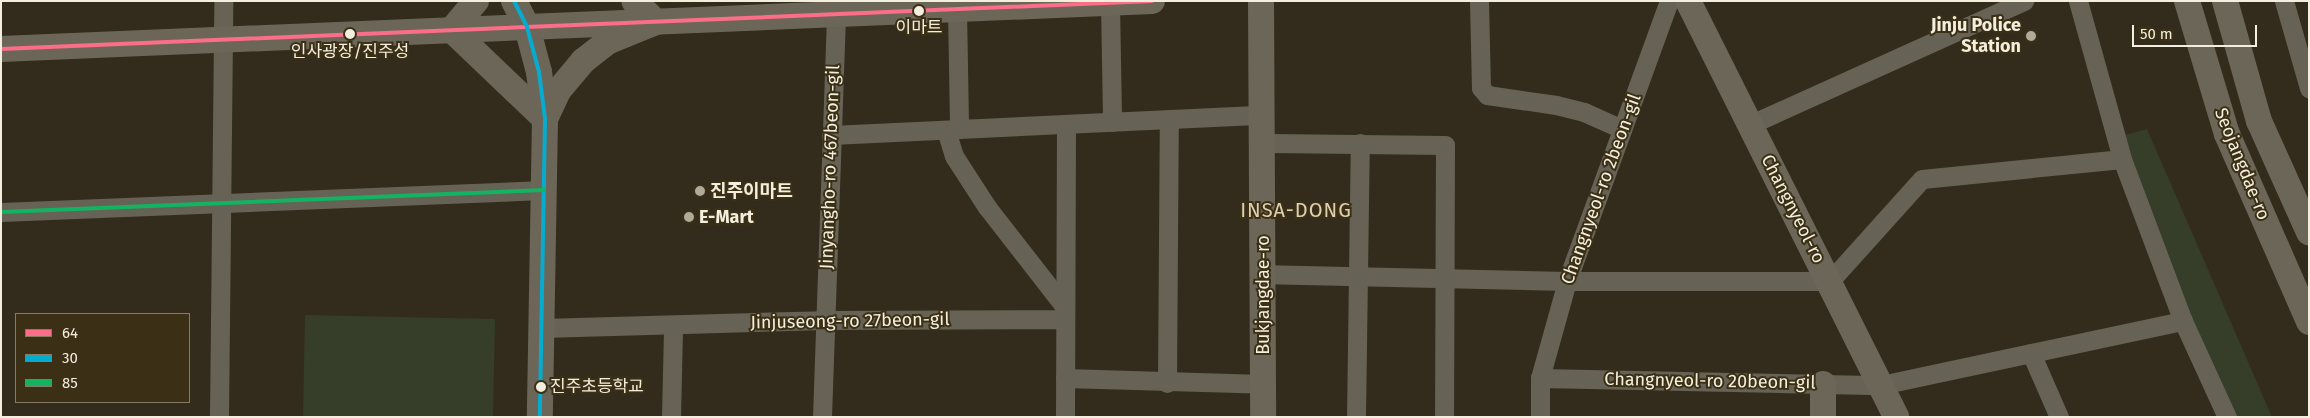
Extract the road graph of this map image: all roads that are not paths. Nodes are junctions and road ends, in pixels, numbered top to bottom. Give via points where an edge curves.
1 (223, 1) edge
2 (476, 1) edge
3 (514, 1) edge
4 (634, 1) edge
5 (1152, 1) edge
6 (1261, 1) edge
7 (1480, 1) edge
8 (1669, 1) edge
9 (1688, 1) edge
10 (2024, 1) edge
11 (2078, 1) edge
12 (2187, 1) edge
13 (2225, 1) edge
14 (2284, 1) edge
15 (1110, 3) junction
16 (780, 9) edge
17 (957, 9) junction
18 (836, 14) junction
19 (656, 22) junction
20 (527, 27) junction
21 (452, 30) junction
22 (222, 40) junction
23 (1, 49) edge
24 (2309, 88) edge
25 (1262, 115) junction
26 (545, 119) junction
27 (1169, 119) junction
28 (1112, 122) junction
29 (1066, 124) junction
30 (1749, 125) junction
31 (1622, 129) junction
32 (952, 130) junction
33 (831, 135) junction
34 (1262, 143) junction
35 (1360, 143) junction
36 (2122, 159) junction
37 (544, 190) junction
38 (221, 203) junction
39 (1, 212) edge
40 (2309, 232) edge
41 (1263, 274) junction
42 (1358, 276) junction
43 (1445, 278) junction
44 (1567, 281) junction
45 (1830, 281) junction
46 (1065, 312) junction
47 (824, 320) junction
48 (2183, 321) junction
49 (2309, 322) edge
50 (673, 326) junction
51 (542, 328) junction
52 (2031, 353) junction
53 (1066, 378) junction
54 (1540, 378) junction
55 (1167, 382) junction
56 (1263, 384) junction
57 (1823, 384) junction
58 (1881, 385) junction
59 (1356, 409) edge
60 (219, 417) edge
61 (540, 417) edge
62 (671, 417) edge
63 (822, 417) edge
64 (1065, 417) edge
65 (1263, 417) edge
66 (1444, 417) edge
67 (1540, 417) edge
68 (1823, 417) edge
69 (1896, 417) edge
70 (2059, 417) edge
71 (2227, 417) edge

1 - 22 street
2 - 21 street
3 - 20 street
4 - 19 street
5 - 15 street
6 - 25 street, Bukjangdae-ro
7 - 31 street via 1480,88 1488,95 1584,112
8 - 31 street, Changnyeol-ro 2beon-gil
9 - 30 street, Changnyeol-ro
10 - 30 street
11 - 36 street
12 - 49 street, Seojangdae-ro via 2227,134
13 - 40 street, Seojangdae-ro via 2260,121
14 - 24 street
15 - 17 street
15 - 28 street
16 - 18 street
16 - 19 street
17 - 18 street
17 - 32 street
18 - 33 street, Jinyangho-ro 467beon-gil
19 - 20 street
19 - 26 street via 607,42 583,61 558,91
20 - 21 street
20 - 26 street via 539,72
21 - 22 street
21 - 26 street
22 - 23 street
22 - 38 street
25 - 27 street
25 - 34 street, Bukjangdae-ro
26 - 37 street
27 - 28 street
27 - 55 street
28 - 29 street
29 - 32 street
29 - 46 street
30 - 45 street, Changnyeol-ro
31 - 44 street, Changnyeol-ro 2beon-gil
32 - 33 street
32 - 46 street via 954,156 987,207
33 - 47 street, Jinyangho-ro 467beon-gil
34 - 35 street
34 - 41 street, Bukjangdae-ro
35 - 42 street
35 - 43 street via 1445,146
36 - 45 street via 1922,180
36 - 48 street
37 - 38 street
37 - 51 street
38 - 39 street
38 - 60 street
41 - 42 street
41 - 56 street, Bukjangdae-ro
42 - 43 street
42 - 59 street
43 - 44 street
43 - 66 street
44 - 45 street
44 - 54 street, Changnyeol-ro 2beon-gil
45 - 58 street, Changnyeol-ro
46 - 47 street, Jinjuseong-ro 27beon-gil
46 - 53 street
47 - 50 street, Jinjuseong-ro 27beon-gil
47 - 63 street, Jinyangho-ro 467beon-gil
48 - 52 street, Changnyeol-ro 20beon-gil
48 - 71 street
50 - 51 street, Jinjuseong-ro 27beon-gil
50 - 62 street
51 - 61 street
52 - 58 street, Changnyeol-ro 20beon-gil
52 - 70 street
53 - 55 street
53 - 64 street
54 - 57 street, Changnyeol-ro 20beon-gil
54 - 67 street, Changnyeol-ro 2beon-gil
55 - 56 street
56 - 65 street, Bukjangdae-ro
57 - 58 street, Changnyeol-ro 20beon-gil
57 - 68 street
58 - 69 street, Changnyeol-ro

